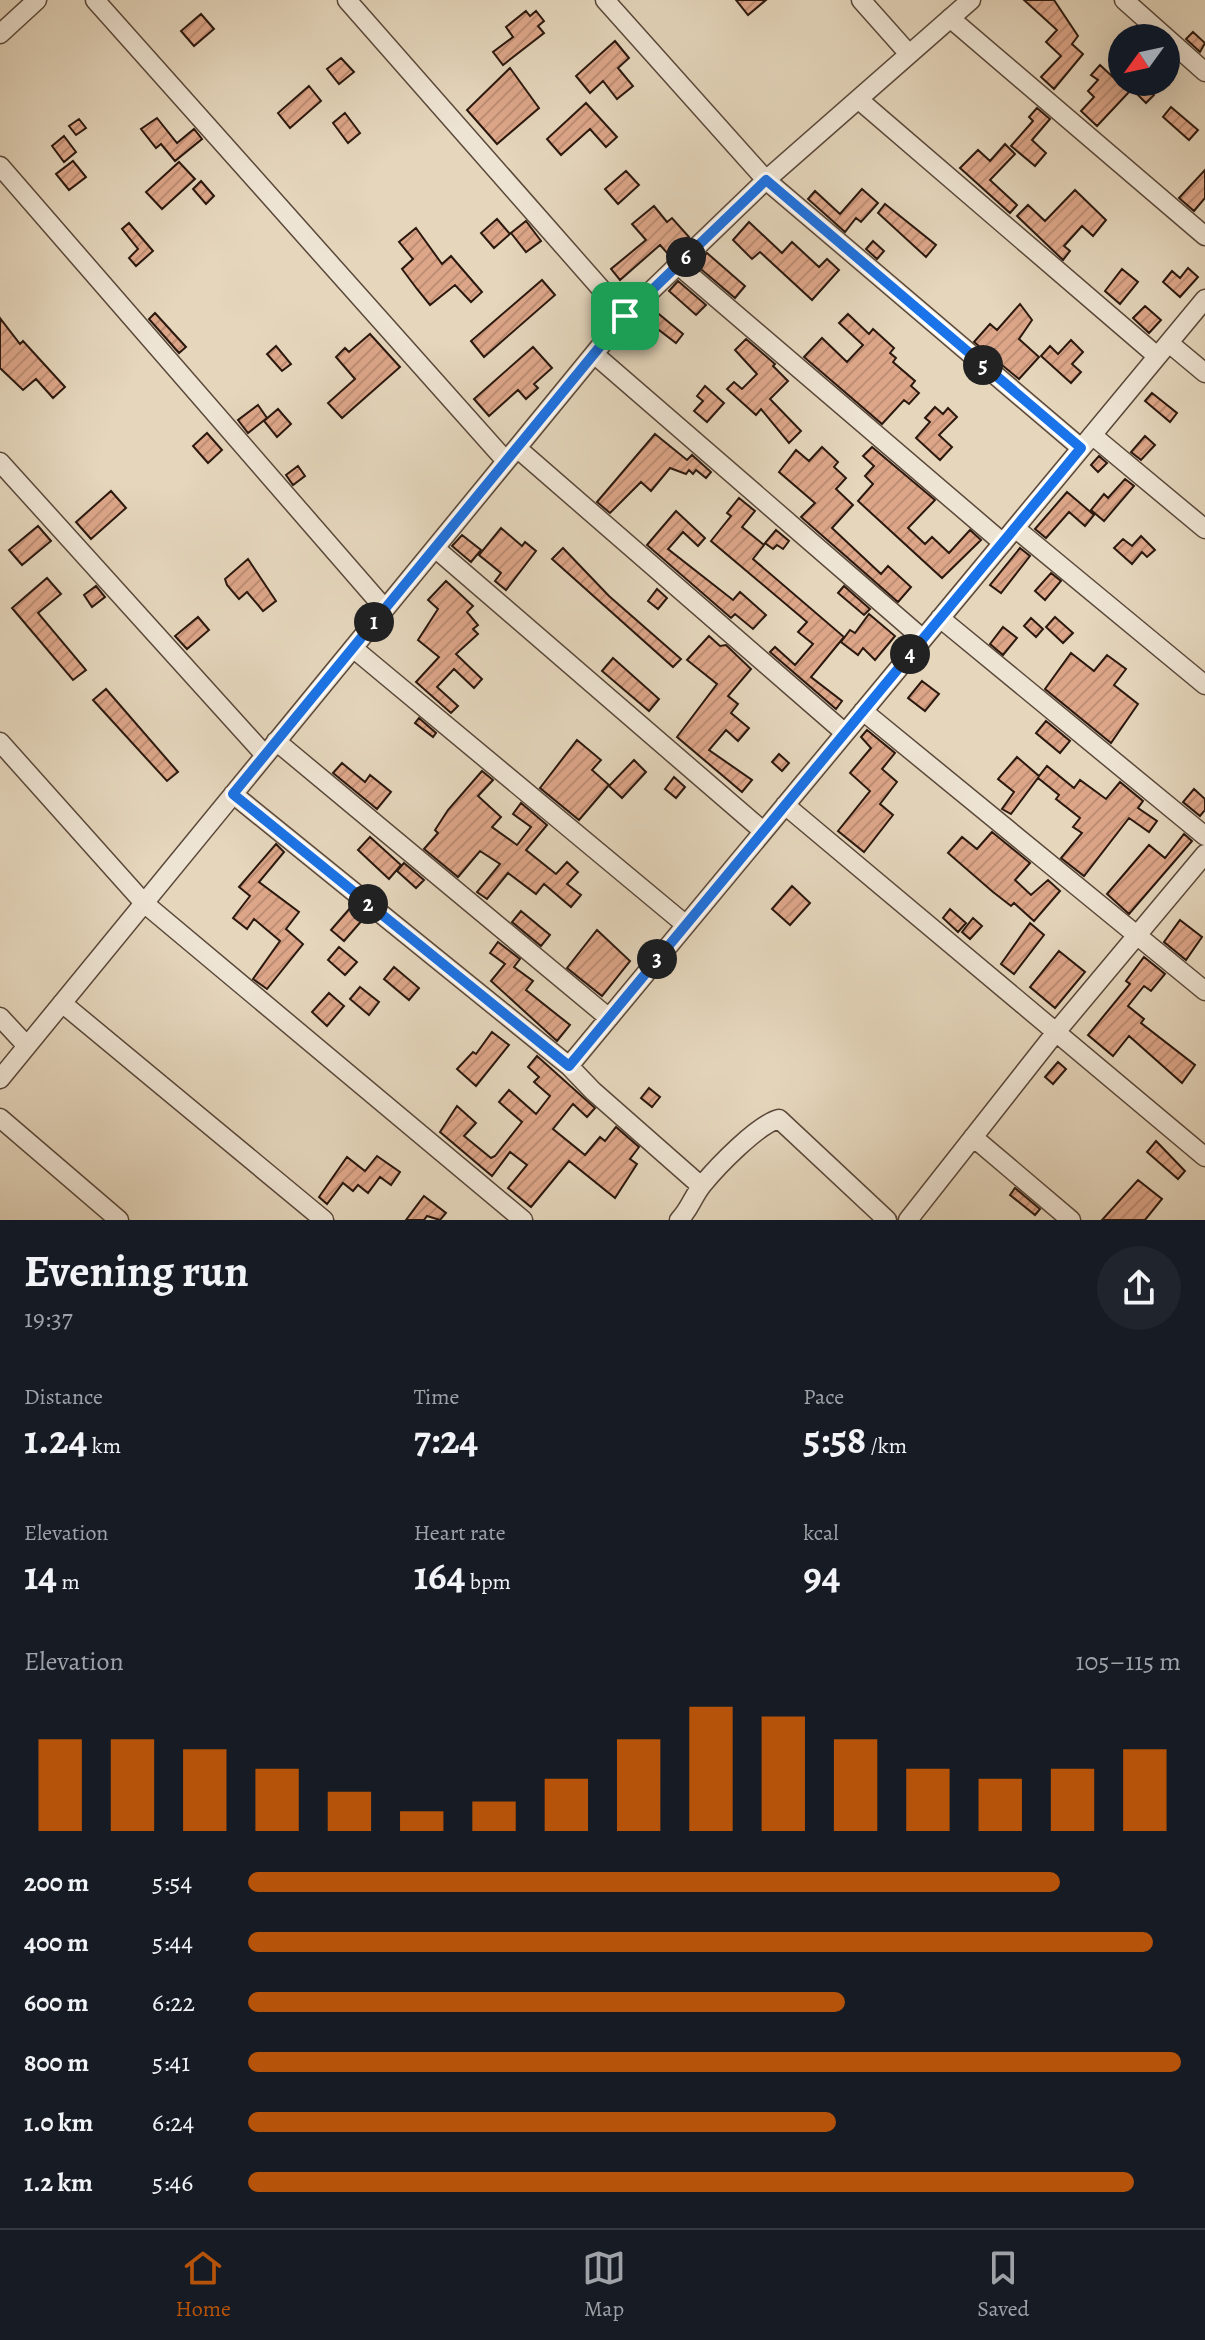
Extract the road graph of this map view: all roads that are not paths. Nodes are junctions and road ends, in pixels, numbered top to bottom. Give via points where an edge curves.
1 (37, 0) edge
2 (95, 0) edge
3 (347, 0) edge
4 (605, 0) edge
5 (861, 0) edge
6 (971, 0) edge
7 (1124, 0) edge
8 (950, 18) junction
9 (0, 34) edge
10 (909, 54) junction
11 (1205, 72) edge
12 (858, 99) junction
13 (0, 166) edge
14 (766, 180) junction
15 (1205, 236) edge
16 (678, 265) junction
17 (1205, 299) edge
18 (625, 316) junction
19 (1163, 350) junction
20 (594, 354) junction
21 (1205, 373) edge
22 (1086, 442) junction
23 (512, 454) junction
24 (0, 462) edge
25 (1205, 529) edge
26 (1009, 535) junction
27 (435, 548) junction
28 (385, 609) junction
29 (940, 618) junction
30 (923, 639) junction
31 (353, 648) junction
32 (1205, 685) edge
33 (863, 711) junction
34 (845, 733) junction
35 (0, 742) edge
36 (271, 748) junction
37 (233, 794) junction
38 (785, 805) junction
39 (763, 831) junction
40 (1205, 836) edge
41 (1205, 854) edge
42 (144, 903) junction
43 (686, 925) junction
44 (1137, 936) junction
45 (1205, 991) edge
46 (62, 1003) junction
47 (0, 1017) edge
48 (609, 1018) junction
49 (1056, 1032) junction
50 (27, 1046) junction
51 (569, 1066) junction
52 (0, 1079) edge
53 (0, 1118) edge
54 (973, 1137) junction
55 (1205, 1157) edge
56 (701, 1186) junction
57 (682, 1219) edge
58 (119, 1220) edge
59 (324, 1220) edge
60 (523, 1220) edge
61 (887, 1220) edge
62 (908, 1220) edge
63 (1071, 1220) edge

1 - 9 street
2 - 23 street
3 - 18 street
4 - 14 street
5 - 10 street
6 - 8 street
7 - 11 street
8 - 10 street
8 - 15 street
10 - 12 street
12 - 14 street
12 - 19 street
13 - 28 street
14 - 16 street
14 - 22 street
16 - 18 street
16 - 26 street
17 - 19 street
18 - 20 street
19 - 21 street
19 - 22 street
20 - 23 street
20 - 30 street
22 - 25 street
22 - 26 street
23 - 27 street
23 - 34 street
24 - 36 street
26 - 29 street
26 - 32 street
27 - 28 street
27 - 39 street
28 - 31 street
29 - 30 street
29 - 40 street
30 - 33 street
31 - 36 street
31 - 43 street
33 - 34 street
33 - 44 street
34 - 38 street
35 - 42 street
36 - 37 street
36 - 48 street
37 - 42 street
37 - 51 street
38 - 39 street
38 - 49 street
39 - 43 street
41 - 44 street
42 - 46 street
42 - 60 street
43 - 48 street
44 - 45 street
44 - 49 street
46 - 50 street
46 - 59 street
47 - 50 street
48 - 51 street
49 - 54 street
49 - 55 street
50 - 52 street
51 - 56 street
53 - 58 street
54 - 62 street
54 - 63 street
56 - 57 street
56 - 61 street via 764,1125 779,1119

